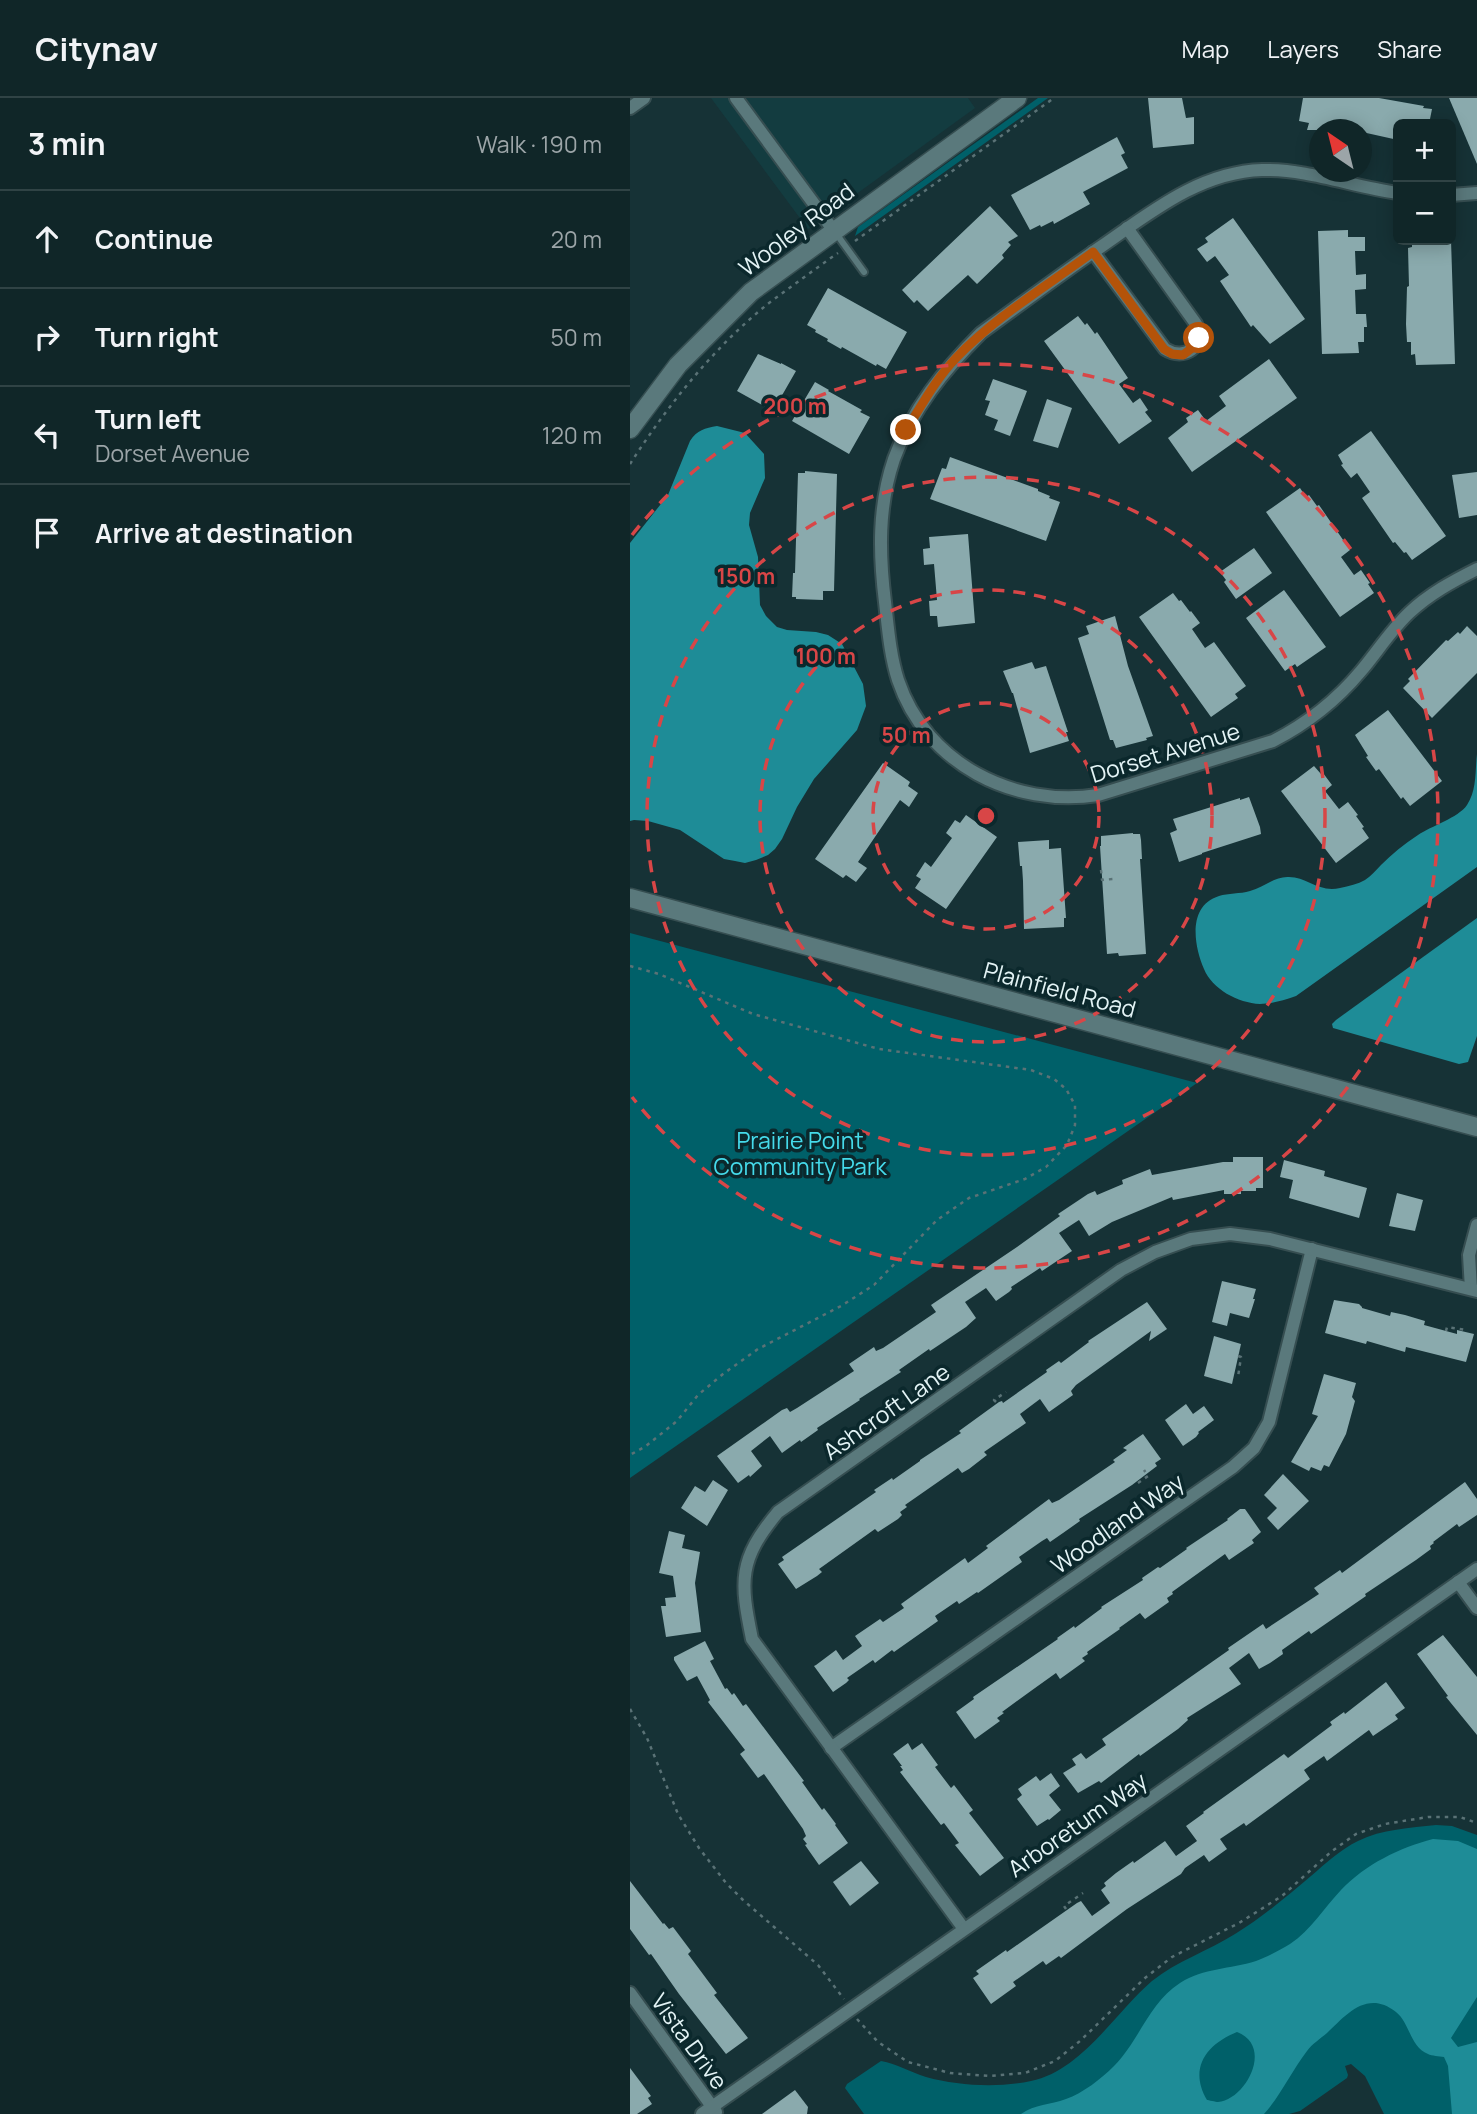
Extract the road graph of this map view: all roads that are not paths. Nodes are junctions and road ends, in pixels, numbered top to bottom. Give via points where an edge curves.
1 (644, 98) edge
2 (736, 98) edge
3 (1017, 98) edge
4 (630, 108) edge
5 (1393, 192) edge
6 (1477, 193) edge
7 (1456, 195) edge
8 (1127, 228) junction
9 (834, 231) junction
10 (1093, 252) junction
11 (864, 272) dead end
12 (630, 429) edge
13 (1477, 569) edge
14 (630, 898) edge
15 (1477, 1127) edge
16 (1477, 1225) edge
17 (1312, 1249) junction
18 (1475, 1287) edge
19 (1477, 1569) edge
20 (1458, 1582) junction
21 (1477, 1608) edge
22 (831, 1748) junction
23 (964, 1929) junction
24 (630, 1993) edge
25 (710, 2112) edge

1 - 4 street
2 - 9 street
3 - 9 main road, Wooley Road
5 - 8 street, Dorset Avenue via 1306,173 1244,172 1190,188
6 - 7 street
8 - 10 street, Dorset Avenue
8 - 10 street via 1196,324 1199,338 1183,355 1164,349
9 - 11 lane
9 - 12 main road, Wooley Road via 751,292 678,365
10 - 13 street, Dorset Avenue via 981,333 930,389 906,430 883,504 883,586 899,683 926,730 963,766 1014,791 1077,799 1273,741 1311,720 1340,695 1415,607
14 - 15 main road, Plainfield Road
16 - 18 street via 1469,1255
17 - 18 street, Ashcroft Lane
17 - 22 street, Woodland Way via 1269,1422 1254,1448
17 - 22 street, Ashcroft Lane via 1230,1234 1191,1238 1155,1252 1121,1270 778,1512 758,1536 746,1568 743,1587 752,1639
19 - 20 street, Arboretum Way
20 - 21 street
20 - 23 street, Arboretum Way
22 - 23 street, Ashcroft Lane
23 - 25 street, Arboretum Way
24 - 25 street, Vista Drive

